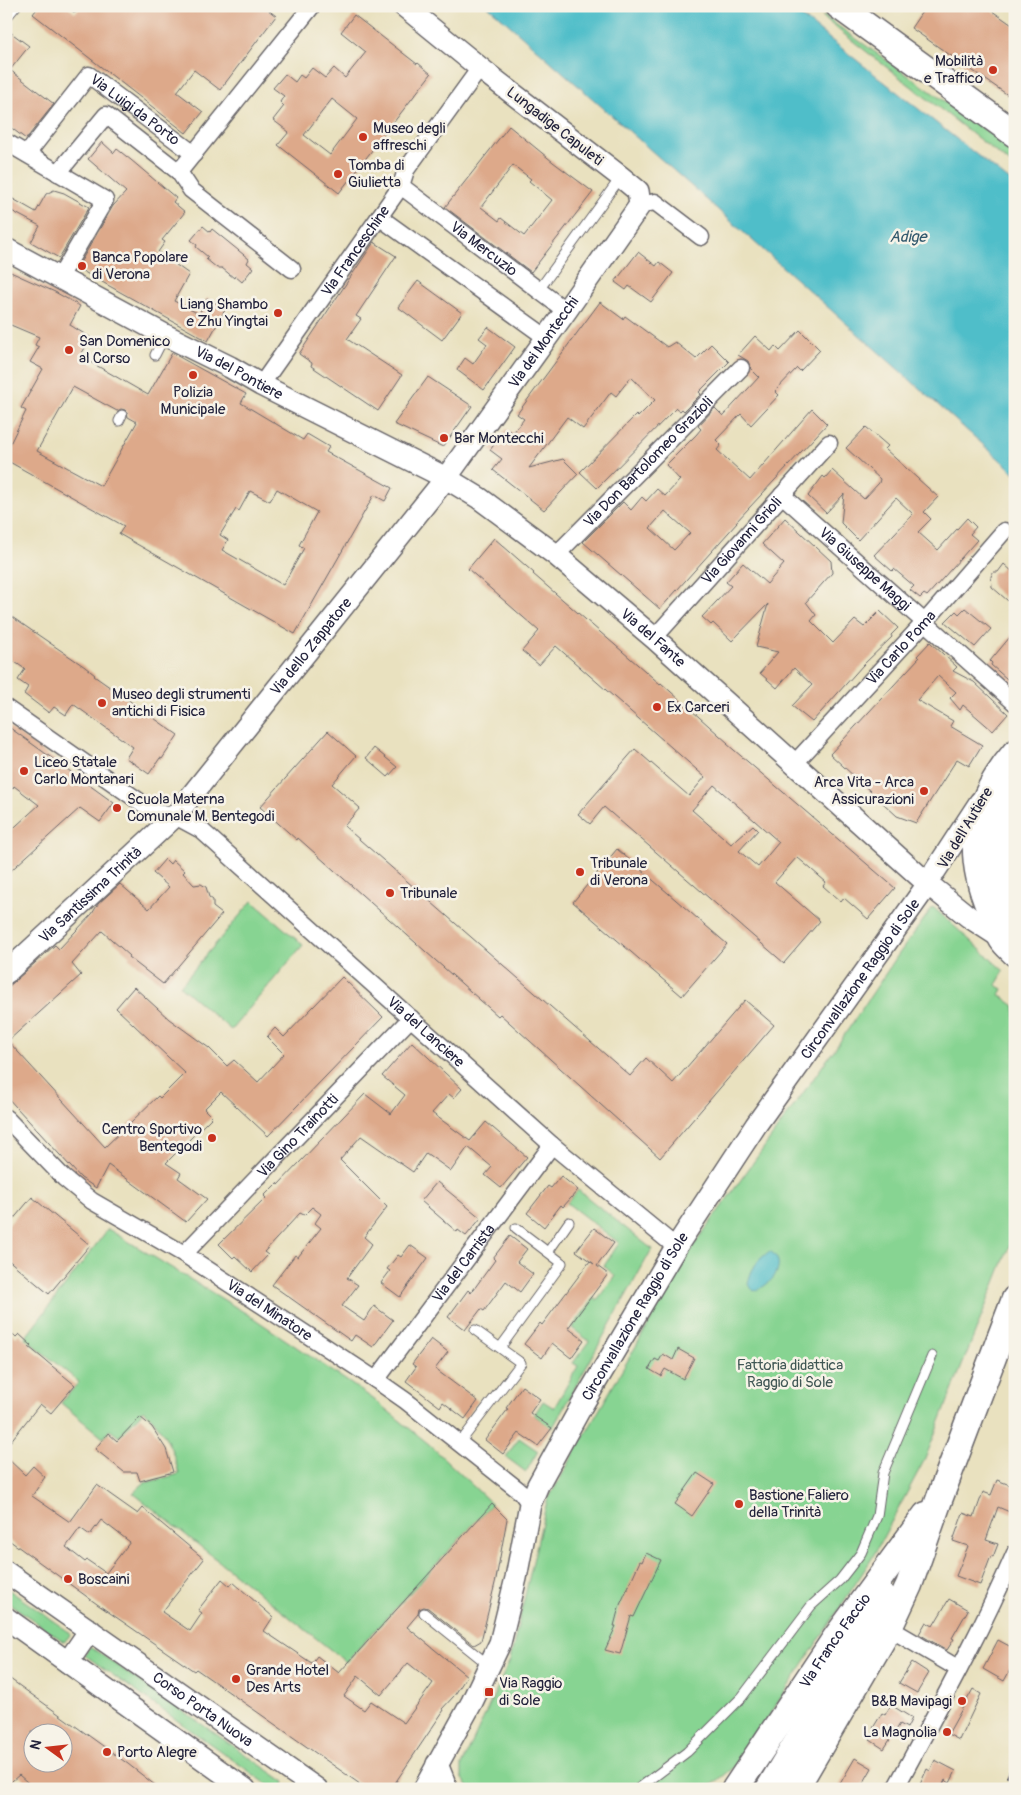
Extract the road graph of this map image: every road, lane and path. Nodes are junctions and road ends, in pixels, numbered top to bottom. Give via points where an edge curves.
1 (16, 6) edge
2 (312, 6) edge
3 (404, 6) edge
4 (839, 6) edge
5 (6, 18) edge
6 (480, 68) junction
7 (1015, 134) edge
8 (6, 142) edge
9 (27, 154) junction
10 (194, 154) junction
11 (179, 172) junction
12 (58, 173) junction
13 (621, 177) junction
14 (401, 186) junction
15 (640, 205) junction
16 (379, 217) junction
17 (702, 238) dead end
18 (6, 249) edge
19 (292, 269) dead end
20 (60, 277) junction
21 (538, 291) junction
22 (566, 311) junction
23 (165, 335) junction
24 (547, 338) junction
25 (155, 354) dead end
26 (741, 368) dead end
27 (261, 385) junction
28 (829, 443) dead end
29 (446, 478) junction
30 (782, 495) junction
31 (1004, 531) dead end
32 (556, 555) junction
33 (924, 622) junction
34 (654, 638) junction
35 (1015, 703) edge
36 (6, 708) edge
37 (794, 764) junction
38 (1010, 771) edge
39 (175, 816) junction
40 (924, 882) junction
41 (1009, 935) edge
42 (6, 973) edge
43 (411, 1018) junction
44 (6, 1118) edge
45 (552, 1145) junction
46 (569, 1222) dead end
47 (516, 1228) dead end
48 (676, 1248) junction
49 (548, 1252) junction
50 (184, 1254) junction
51 (1015, 1299) edge
52 (475, 1330) dead end
53 (500, 1348) junction
54 (932, 1356) dead end
55 (376, 1380) junction
56 (459, 1444) junction
57 (940, 1497) junction
58 (530, 1504) junction
59 (1015, 1553) edge
60 (6, 1572) edge
61 (424, 1613) dead end
62 (6, 1618) edge
63 (889, 1628) junction
64 (90, 1630) junction
65 (68, 1662) junction
66 (490, 1666) junction
67 (959, 1669) junction
68 (437, 1764) junction
69 (307, 1786) edge
70 (245, 1789) edge
71 (424, 1789) edge
72 (447, 1789) edge
73 (638, 1789) edge
74 (735, 1789) edge
75 (769, 1789) edge
76 (795, 1789) edge
77 (895, 1789) edge

1 - 5 lane
2 - 10 street
3 - 6 street, Lungadige Capuleti
4 - 7 main road
6 - 13 street, Lungadige Capuleti
6 - 14 street, Via Franceschine via 406,170
8 - 9 street
9 - 10 street, Via Luigi da Porto via 89,75
9 - 12 street
10 - 11 street, Via Luigi da Porto
11 - 12 street, Via Luigi da Porto via 106,115
11 - 19 street, Via Luigi da Porto via 191,190
12 - 20 street via 105,200
13 - 15 street, Lungadige Capuleti via 638,191
13 - 21 lane
14 - 16 street, Via Franceschine
14 - 21 street, Via Mercuzio
15 - 17 street via 655,202
15 - 22 street, Via dei Montecchi
16 - 24 street
16 - 27 street, Via Franceschine
18 - 20 street, Via del Pontiere
20 - 23 street, Via del Pontiere
21 - 22 street, Via Mercuzio
22 - 24 street, Via dei Montecchi
23 - 25 lane
23 - 27 street, Via del Pontiere
24 - 29 street, Via dei Montecchi
26 - 32 street, Via Don Bartolomeo Grazioli
27 - 29 street, Via del Pontiere
28 - 30 street, Via Giovanni Grioli
29 - 32 street, Via del Fante
29 - 39 street, Via dello Zappatore
30 - 33 street, Via Giuseppe Maggi
30 - 34 street, Via Giovanni Grioli
31 - 33 street, Via Carlo Poma
32 - 34 street, Via del Fante
33 - 35 street, Via Giuseppe Maggi
33 - 37 street, Via Carlo Poma
34 - 37 street, Via del Fante
36 - 39 street, Via del Lanciere via 156,813
37 - 40 street, Via del Fante via 849,811 910,852
38 - 40 street, Via dell'Autiere
38 - 41 main road, Via dell'Autiere via 984,801 976,830 979,877 985,898
39 - 42 street, Via Santissima Trinità
39 - 43 street, Via del Lanciere via 201,830
40 - 41 street, Via dell'Autiere via 969,917
40 - 48 street, Circonvallazione Raggio di Sole via 756,1125
43 - 45 street, Via del Lanciere
43 - 50 street, Via Gino Trainotti
44 - 50 street, Via del Minatore via 64,1178 92,1201
45 - 48 street, Via del Lanciere
45 - 55 street, Via del Carrista
46 - 49 lane
47 - 49 lane
48 - 58 street, Circonvallazione Raggio di Sole via 581,1407
49 - 53 lane via 562,1262
50 - 55 street, Via del Minatore
51 - 57 main road, Via Franco Faccio
52 - 53 lane
53 - 56 lane via 521,1363
54 - 73 lane via 883,1473 877,1516 861,1554 840,1580 811,1606 742,1698 687,1752
55 - 56 street, Via del Minatore
56 - 58 street, Via del Minatore via 521,1492
57 - 63 main road, Via Franco Faccio via 909,1585
57 - 74 main road, Via Franco Faccio via 835,1639
57 - 75 main road, Via Franco Faccio via 909,1557
58 - 66 street, Circonvallazione Raggio di Sole via 507,1615
59 - 67 street
60 - 64 street, Corso Porta Nuova
61 - 66 lane
62 - 65 street
63 - 67 street
63 - 76 main road, Via Franco Faccio
64 - 65 street
64 - 69 street, Corso Porta Nuova
65 - 70 street
66 - 68 street, Circonvallazione Raggio di Sole
67 - 77 street
68 - 71 street, Circonvallazione Raggio di Sole
68 - 72 street

